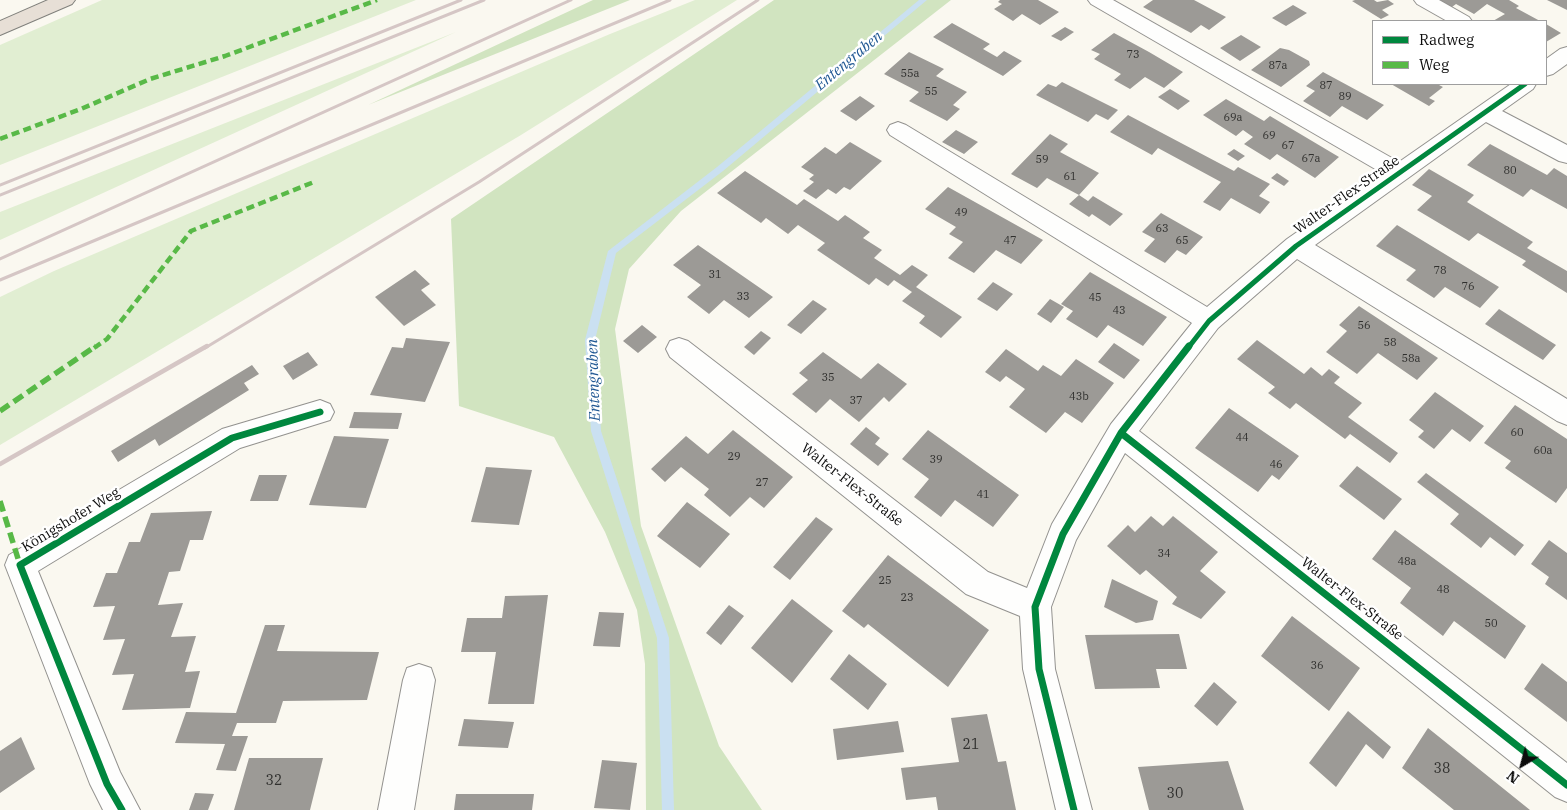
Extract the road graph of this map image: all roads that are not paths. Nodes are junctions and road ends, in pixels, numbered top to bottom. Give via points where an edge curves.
1 (65, 0) edge
2 (1098, 0) edge
3 (1424, 0) edge
4 (1460, 20) edge
5 (0, 29) edge
6 (1567, 54) edge
7 (1547, 68) edge
8 (1523, 85) edge
9 (1486, 112) junction
10 (898, 130) dead end
11 (1567, 155) edge
12 (1400, 173) junction
13 (1296, 246) junction
14 (1209, 321) junction
15 (679, 349) dead end
16 (320, 412) dead end
17 (1567, 413) edge
18 (1120, 433) junction
19 (1035, 607) junction
20 (419, 680) dead end
21 (1567, 785) edge
22 (122, 810) edge
23 (396, 810) edge
24 (1074, 810) edge

1 - 5 highway
2 - 12 street, Walter-Flex-Straße
3 - 4 street
6 - 7 street, Walter-Flex-Straße
8 - 9 street, Walter-Flex-Straße
9 - 11 street
9 - 12 street, Walter-Flex-Straße
10 - 14 street
12 - 13 street, Walter-Flex-Straße
13 - 14 street, Walter-Flex-Straße
13 - 17 street, Walter-Flex-Straße
14 - 18 street, Walter-Flex-Straße
15 - 19 street, Walter-Flex-Straße via 977,583
16 - 22 street, Königshofer Weg via 232,438 20,565 107,784
18 - 19 street, Walter-Flex-Straße via 1063,534
18 - 21 street, Walter-Flex-Straße
19 - 24 street, Walter-Flex-Straße via 1039,670
20 - 23 street

